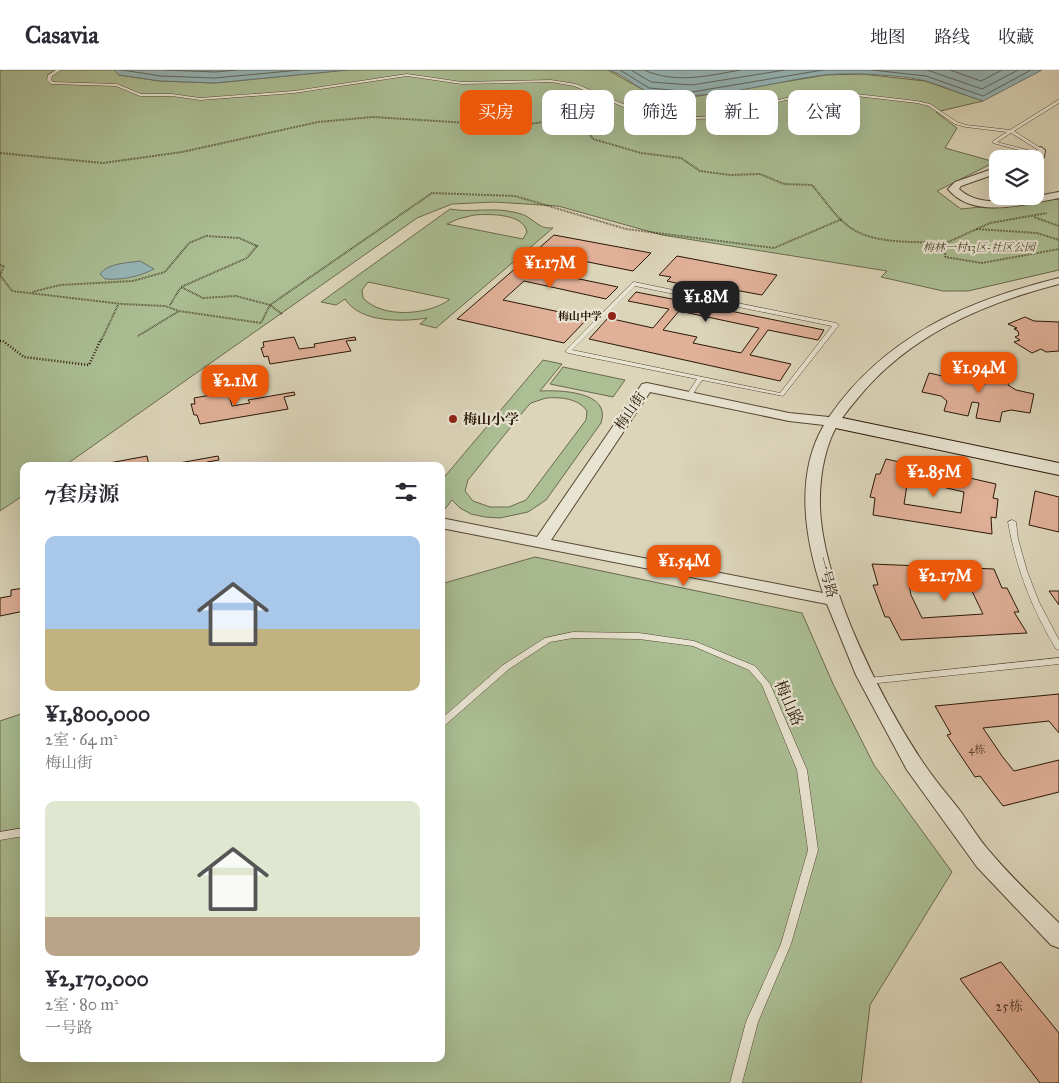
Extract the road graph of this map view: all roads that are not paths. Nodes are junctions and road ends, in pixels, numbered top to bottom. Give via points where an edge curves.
1 (59, 70) edge
2 (1059, 101) edge
3 (1011, 131) junction
4 (1028, 150) edge
5 (1037, 150) edge
6 (989, 173) edge
7 (1059, 195) edge
8 (1044, 197) edge
9 (989, 203) edge
10 (1059, 282) edge
11 (700, 378) junction
12 (689, 396) junction
13 (833, 422) junction
14 (1059, 458) edge
15 (1059, 469) edge
16 (1012, 522) dead end
17 (445, 524) edge
18 (541, 543) junction
19 (832, 600) junction
20 (1059, 647) edge
21 (1059, 661) edge
22 (869, 681) junction
23 (445, 721) edge
24 (20, 833) edge
25 (0, 836) edge
26 (1059, 938) edge
27 (736, 1083) edge

1 - 3 lane via 50,75 52,83 117,85 140,95 200,99 294,92 407,75 462,83 552,81 575,85 634,110 698,118 716,117 802,94 856,95 930,105 956,123
2 - 3 lane
3 - 4 lane via 994,142
3 - 5 lane
6 - 9 street via 953,189 968,199
7 - 8 street
10 - 13 street, 一号路 via 1000,298 958,315 920,336 886,360 857,388
11 - 11 lane via 568,351 634,284 836,325 780,395
11 - 12 lane
12 - 13 street, 梅山街 via 789,417
12 - 18 street, 梅山街 via 647,387
13 - 14 street, 梅山街 via 843,418 884,421
13 - 15 street, 梅山街
13 - 19 street, 一号路 via 823,439 815,473 814,526
16 - 20 lane via 1028,587
17 - 18 street
18 - 19 street
19 - 22 street, 一号路
21 - 22 lane
22 - 26 street, 一号路 via 910,758 988,866
23 - 27 lane, 梅山路 via 506,668 548,640 573,635 639,636 694,644 752,668 766,684 802,770 813,850 786,944 752,1022
24 - 25 lane

